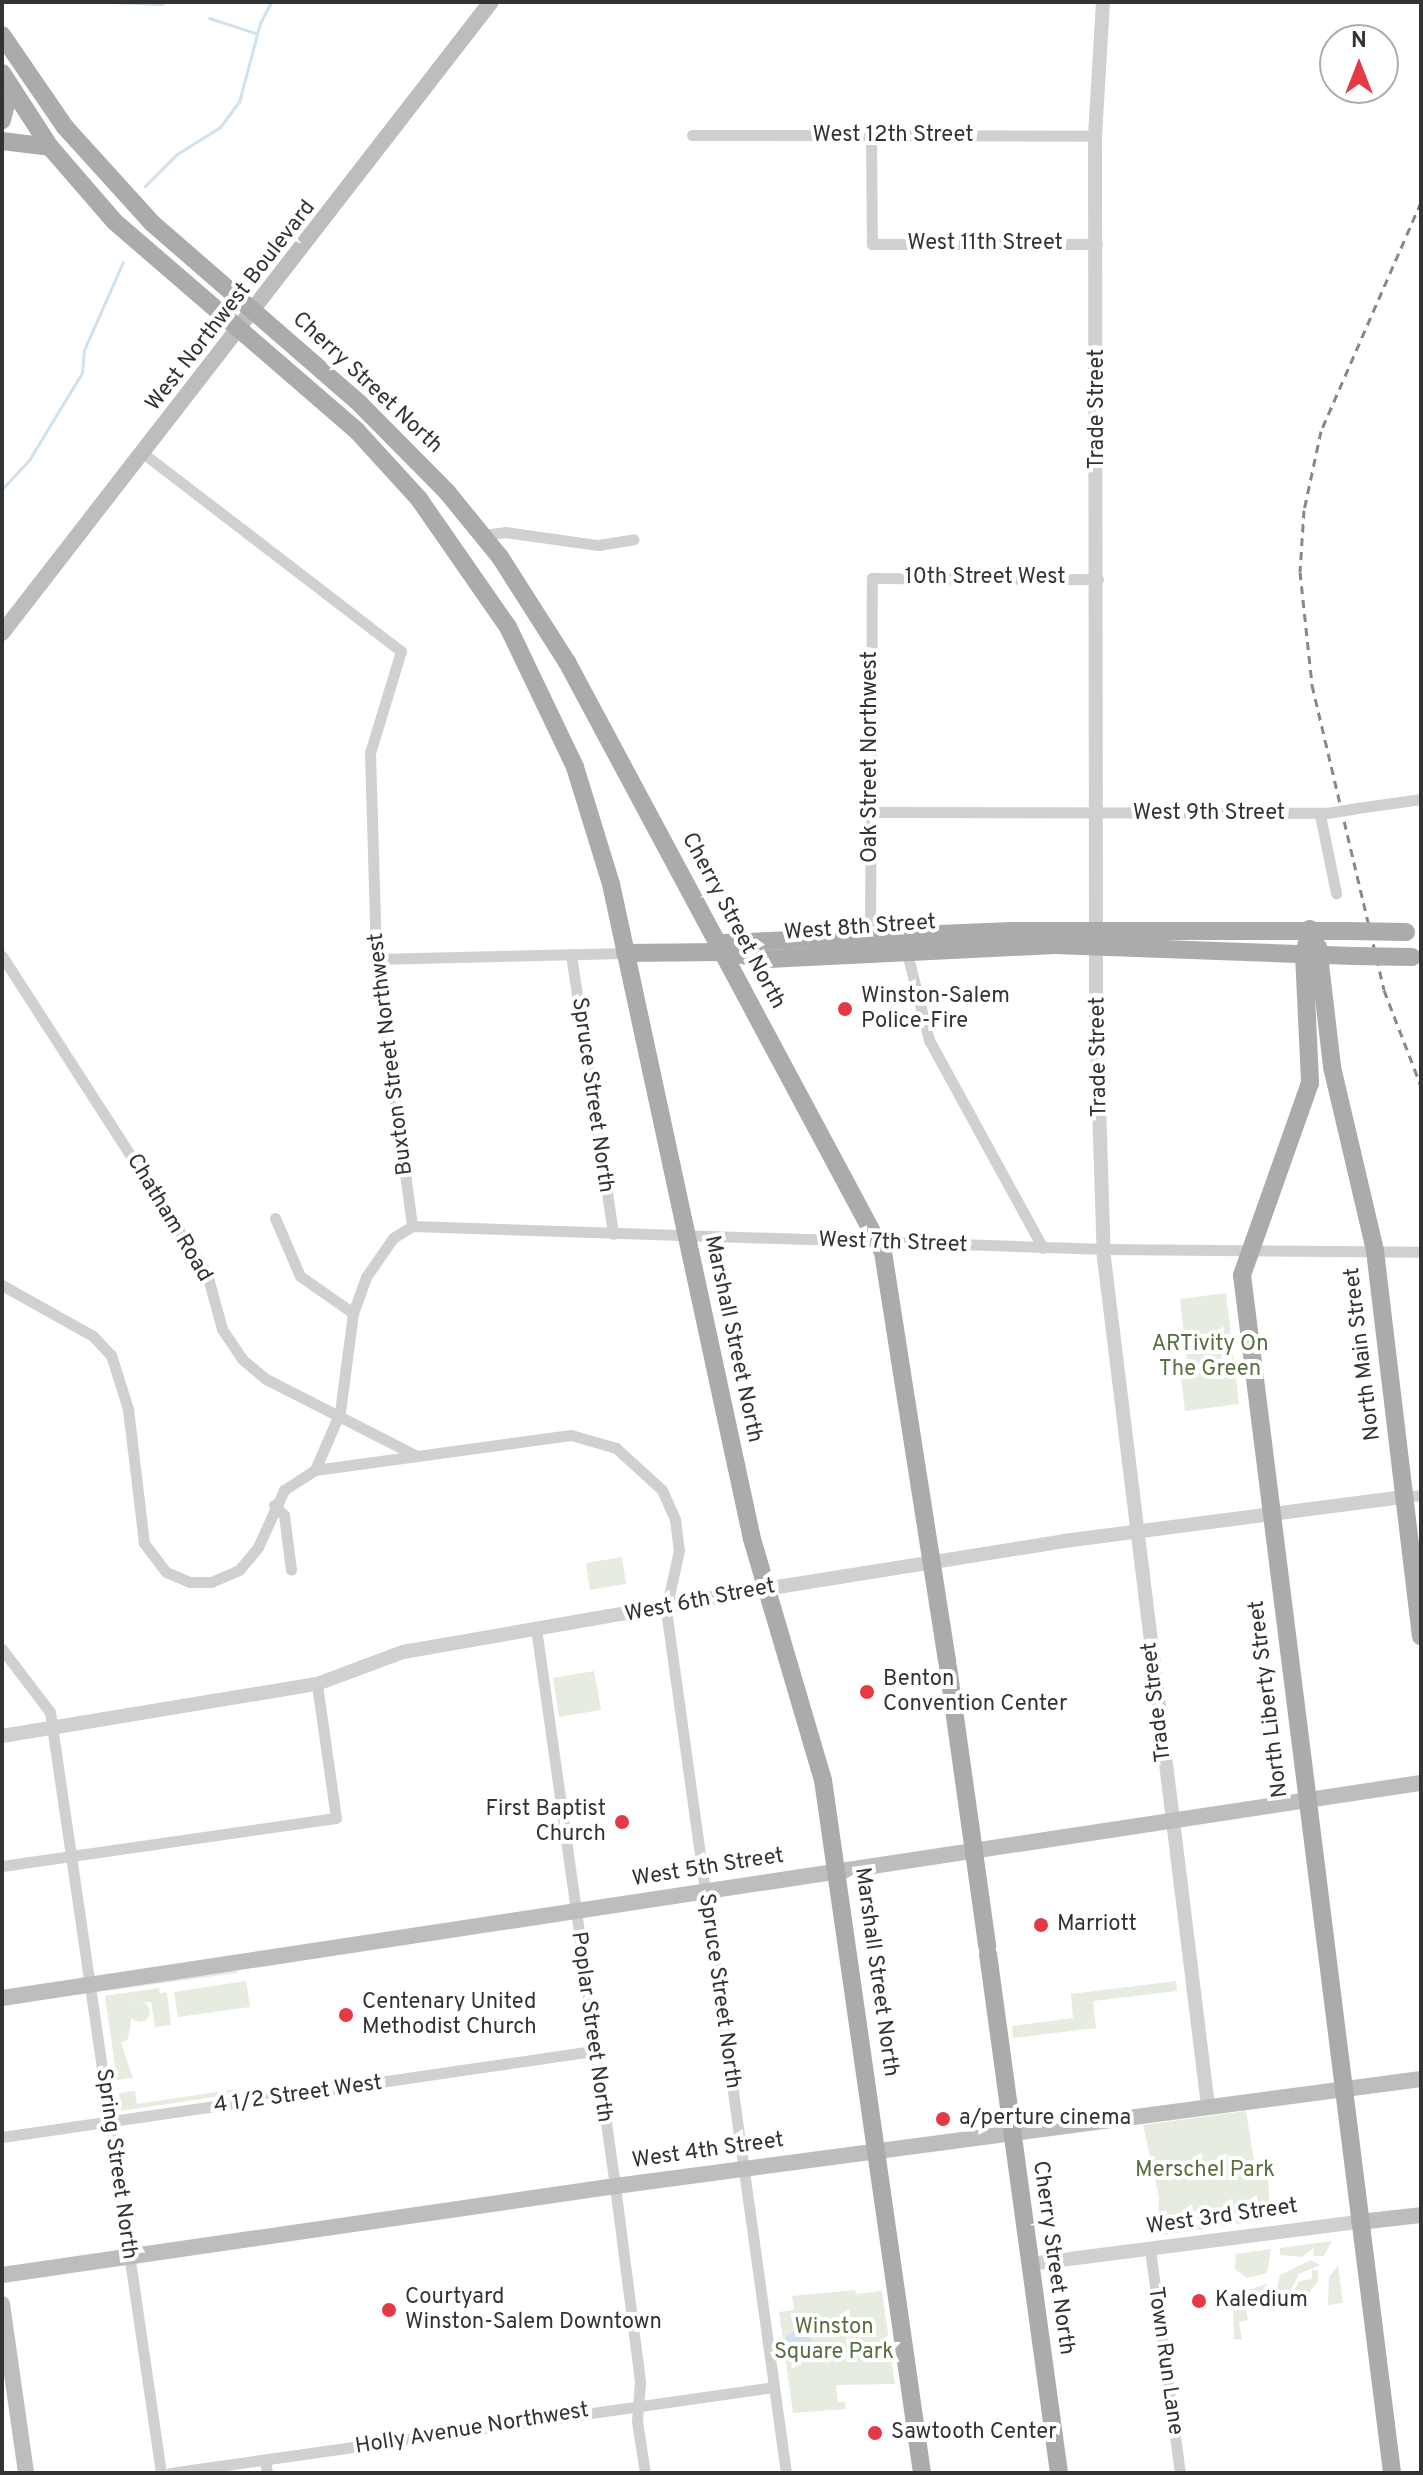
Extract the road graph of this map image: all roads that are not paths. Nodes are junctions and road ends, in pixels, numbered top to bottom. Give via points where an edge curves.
1 (491, 2) edge
2 (1103, 2) edge
3 (2, 35) edge
4 (2, 73) edge
5 (2, 89) edge
6 (2, 120) edge
7 (692, 135) dead end
8 (871, 136) junction
9 (1095, 136) junction
10 (2, 141) edge
11 (50, 147) junction
12 (1097, 244) junction
13 (255, 313) junction
14 (240, 332) junction
15 (144, 454) junction
16 (482, 535) junction
17 (634, 539) dead end
18 (872, 578) joint
19 (1098, 579) junction
20 (2, 633) edge
21 (1421, 799) edge
22 (871, 812) junction
23 (1098, 814) junction
24 (1324, 814) junction
25 (1336, 893) dead end
26 (1310, 929) junction
27 (1414, 933) edge
28 (870, 937) junction
29 (1098, 939) junction
30 (721, 947) junction
31 (906, 949) junction
32 (625, 953) junction
33 (1312, 954) junction
34 (571, 955) junction
35 (2, 956) edge
36 (1417, 958) edge
37 (376, 959) junction
38 (768, 959) junction
39 (748, 1000) junction
40 (1339, 1101) junction
41 (1304, 1103) junction
42 (275, 1218) dead end
43 (412, 1226) junction
44 (613, 1234) junction
45 (687, 1237) junction
46 (879, 1243) junction
47 (1043, 1248) junction
48 (1105, 1249) junction
49 (1248, 1249) junction
50 (1375, 1251) junction
51 (1421, 1252) edge
52 (2, 1285) edge
53 (353, 1313) junction
54 (340, 1412) junction
55 (415, 1455) junction
56 (315, 1470) junction
57 (1412, 1496) edge
58 (274, 1505) junction
59 (1272, 1514) junction
60 (1137, 1532) junction
61 (930, 1563) junction
62 (291, 1570) dead end
63 (765, 1589) junction
64 (666, 1610) junction
65 (536, 1628) junction
66 (1421, 1636) edge
67 (2, 1649) edge
68 (317, 1684) junction
69 (53, 1727) junction
70 (2, 1736) edge
71 (1421, 1783) edge
72 (1305, 1799) junction
73 (1170, 1819) junction
74 (974, 1849) junction
75 (73, 1856) junction
76 (2, 1866) edge
77 (837, 1870) junction
78 (704, 1890) junction
79 (575, 1911) junction
80 (91, 1985) junction
81 (2, 1998) edge
82 (593, 2051) junction
83 (1421, 2079) edge
84 (1342, 2089) junction
85 (1208, 2106) junction
86 (110, 2123) junction
87 (1011, 2133) junction
88 (2, 2137) edge
89 (877, 2151) junction
90 (746, 2168) junction
91 (615, 2186) junction
92 (1421, 2215) edge
93 (1359, 2222) junction
94 (1150, 2249) junction
95 (129, 2258) junction
96 (1030, 2264) junction
97 (2, 2275) edge
98 (2, 2304) edge
99 (774, 2387) junction
100 (640, 2403) junction
101 (265, 2460) junction
102 (26, 2473) edge
103 (161, 2473) edge
104 (170, 2473) edge
105 (267, 2473) edge
106 (645, 2473) edge
107 (786, 2473) edge
108 (922, 2473) edge
109 (1059, 2473) edge
110 (1180, 2473) edge
111 (1392, 2473) edge

1 - 13 main road, West Northwest Boulevard
2 - 9 street, Trade Street
3 - 13 main road, Cherry Street North via 65,127 129,200
4 - 11 main road, Marshall Street North
5 - 6 main road via 7,100
7 - 8 street, West 12th Street
8 - 9 street, West 12th Street
8 - 12 street, West 11th Street via 872,244
9 - 12 street, Trade Street
10 - 11 main road
11 - 14 main road, Marshall Street North via 139,246
12 - 19 street, Trade Street
13 - 14 main road, West Northwest Boulevard
13 - 16 main road, Cherry Street North via 391,434
14 - 15 main road, West Northwest Boulevard
14 - 32 main road, Marshall Street North via 379,453 438,523 492,600 538,681 575,767 603,854
15 - 20 main road, West Northwest Boulevard
15 - 37 street, Buxton Street Northwest via 401,651 370,753
16 - 17 street via 505,532 598,545
16 - 30 main road, Cherry Street North via 567,662
18 - 19 street, 10th Street West
18 - 22 street, Oak Street Northwest
19 - 23 street, Trade Street
21 - 24 street, West 9th Street, bridge
22 - 23 street, West 9th Street
22 - 28 street, Oak Street Northwest
23 - 24 street, West 9th Street
23 - 29 street, Trade Street
24 - 25 street
26 - 27 main road, bridge
26 - 29 main road
26 - 33 main road, North Main Street
28 - 29 main road, West 8th Street
28 - 30 main road, West 8th Street
29 - 31 main road, West 8th Street
29 - 33 main road
29 - 48 street, Trade Street
30 - 32 main road, West 8th Street
30 - 38 main road, West 8th Street
30 - 39 main road, Cherry Street North
31 - 38 main road, West 8th Street
31 - 47 street via 929,1040
32 - 34 street, West 8th Street
32 - 45 main road, Marshall Street North
33 - 36 main road, bridge
33 - 40 main road, North Main Street
33 - 41 main road, North Liberty Street via 1313,1062
34 - 37 street, West 8th Street
34 - 44 street, Spruce Street North
35 - 54 street, Chatham Road via 207,1274 229,1343 266,1379
37 - 43 street, Buxton Street Northwest
38 - 39 main road via 752,980
39 - 46 main road, Cherry Street North
40 - 41 main road via 1323,1095
40 - 50 main road, North Main Street
41 - 49 main road, North Liberty Street
42 - 53 street via 300,1276
43 - 44 street, West 7th Street
43 - 53 street via 377,1258
44 - 45 street, West 7th Street
45 - 46 street, West 7th Street
45 - 63 main road, Marshall Street North
46 - 47 street, West 7th Street
46 - 61 main road, Cherry Street North via 888,1273
47 - 48 street, West 7th Street
48 - 49 street, West 7th Street
48 - 60 street, Trade Street
49 - 50 street, West 7th Street
49 - 59 main road, North Liberty Street via 1242,1275
50 - 51 street, West 7th Street
50 - 57 main road, North Main Street
52 - 58 street via 93,1336 111,1355 124,1389 144,1543 166,1572 201,1583 231,1575 258,1547
53 - 54 street
54 - 55 street, Chatham Road
54 - 56 street
55 - 56 street, Spruce Street North
55 - 64 street, Spruce Street North via 571,1435 602,1441 646,1472 669,1504 678,1535
56 - 58 street via 292,1481
57 - 59 street, West 6th Street
57 - 66 main road, North Main Street
58 - 62 street via 284,1515
59 - 60 street, West 6th Street
59 - 72 main road, North Liberty Street
60 - 61 street, West 6th Street
60 - 73 street, Trade Street
61 - 63 street, West 6th Street
61 - 74 main road, Cherry Street North
63 - 64 street, West 6th Street
63 - 77 main road, Marshall Street North via 817,1753
64 - 65 street, West 6th Street
64 - 78 street, Spruce Street North
65 - 68 street, West 6th Street via 403,1652
65 - 79 street, Poplar Street North
67 - 69 street, Spring Street North via 47,1703
68 - 69 street, West 6th Street
68 - 75 street via 336,1818
69 - 70 street, West 6th Street
69 - 75 street, Spring Street North
71 - 72 main road, West 5th Street
72 - 73 main road, West 5th Street
72 - 84 main road, North Liberty Street
73 - 74 main road, West 5th Street
73 - 85 street, Trade Street
74 - 77 main road, West 5th Street
74 - 87 main road, Cherry Street North
75 - 76 street
75 - 80 street, Spring Street North
77 - 78 main road, West 5th Street
77 - 89 main road, Marshall Street North
78 - 79 main road, West 5th Street
78 - 90 street, Spruce Street North
79 - 80 main road, West 5th Street
79 - 82 street, Poplar Street North
80 - 81 main road, West 5th Street
80 - 86 street, Spring Street North
82 - 86 street, 4 1/2 Street West
82 - 91 street, Poplar Street North
83 - 84 main road, West 4th Street
84 - 85 main road, West 4th Street
84 - 93 main road, North Liberty Street
85 - 87 main road, West 4th Street
86 - 88 street, 4 1/2 Street West
86 - 95 street, Spring Street North
87 - 89 main road, West 4th Street
87 - 96 main road, Cherry Street North
89 - 90 main road, West 4th Street
89 - 108 main road, Marshall Street North
90 - 91 main road, West 4th Street
90 - 99 street, Spruce Street North
91 - 95 main road, West 4th Street
91 - 100 street, Poplar Street North
92 - 93 main road, West 3rd Street
93 - 94 street, West 3rd Street
93 - 111 main road, North Liberty Street
94 - 96 street, West 3rd Street
94 - 110 street, Town Run Lane
95 - 97 main road, West 4th Street
95 - 103 street, Spring Street North
96 - 109 main road, Cherry Street North
98 - 102 main road
99 - 100 street, Holly Avenue Northwest
99 - 107 street, Spruce Street North
100 - 101 street, Holly Avenue Northwest
100 - 106 street, Poplar Street North
101 - 104 street, Holly Avenue Northwest
101 - 105 street

